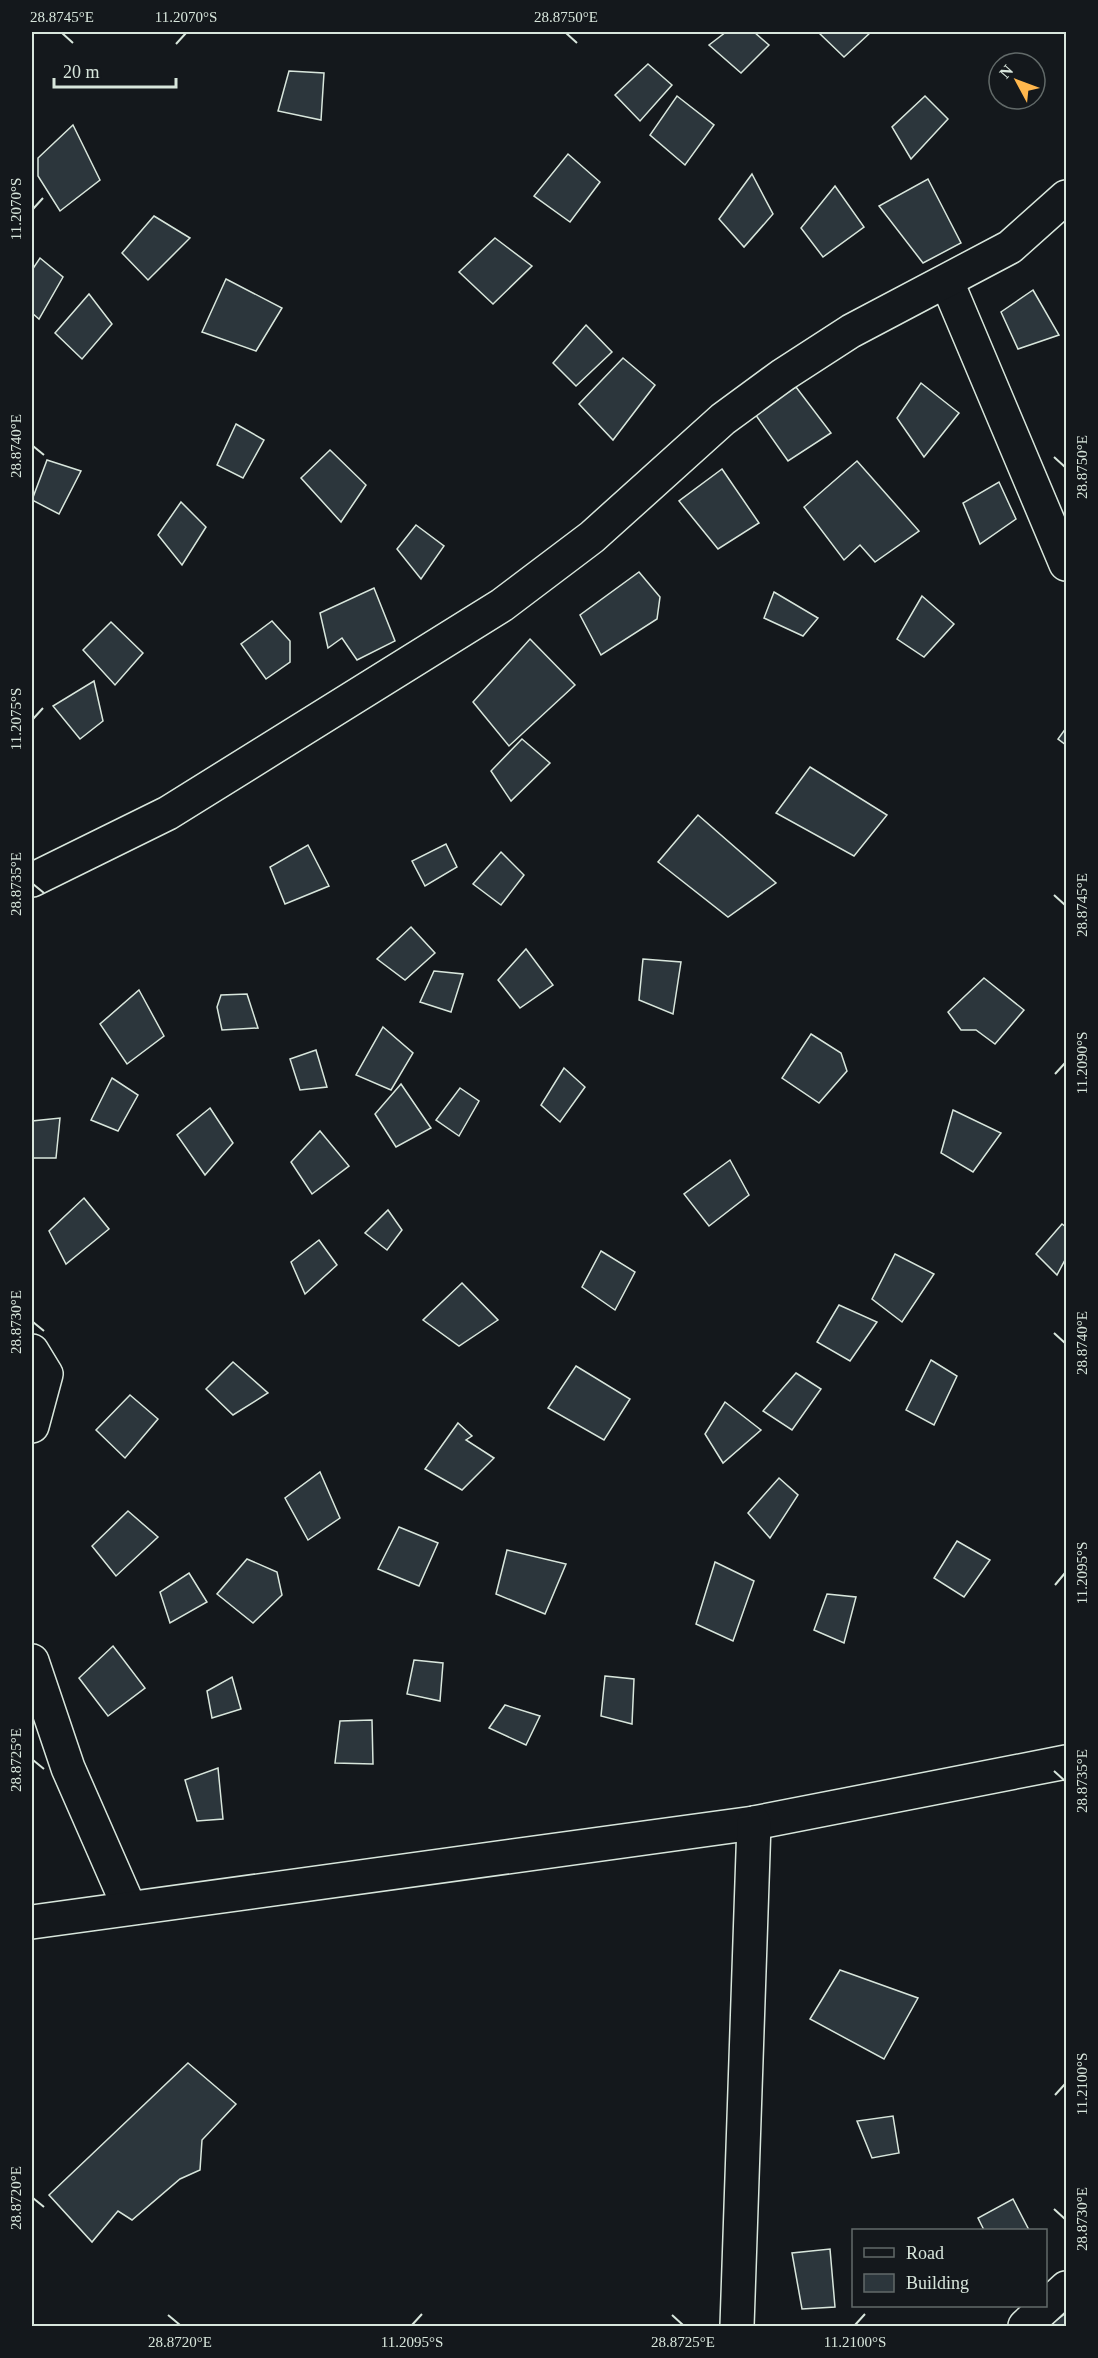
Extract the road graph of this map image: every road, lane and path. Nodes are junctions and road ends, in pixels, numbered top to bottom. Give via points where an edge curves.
1 (1066, 197) edge
2 (947, 282) junction
3 (1066, 564) edge
4 (32, 880) edge
5 (32, 1351) edge
6 (32, 1426) edge
7 (32, 1661) edge
8 (1066, 1762) edge
9 (754, 1823) junction
10 (129, 1907) junction
11 (32, 1922) edge
12 (1066, 2288) edge
13 (1047, 2306) edge
14 (1046, 2307) edge
15 (737, 2326) edge
16 (1025, 2326) edge

1 - 2 street via 1010,247
2 - 3 street
2 - 4 street via 851,331 783,375 723,419 592,537 502,605 168,813
5 - 6 street via 46,1374
7 - 10 street via 68,1768
8 - 9 street
9 - 10 street
9 - 15 street
10 - 11 street
12 - 13 street
14 - 16 street

